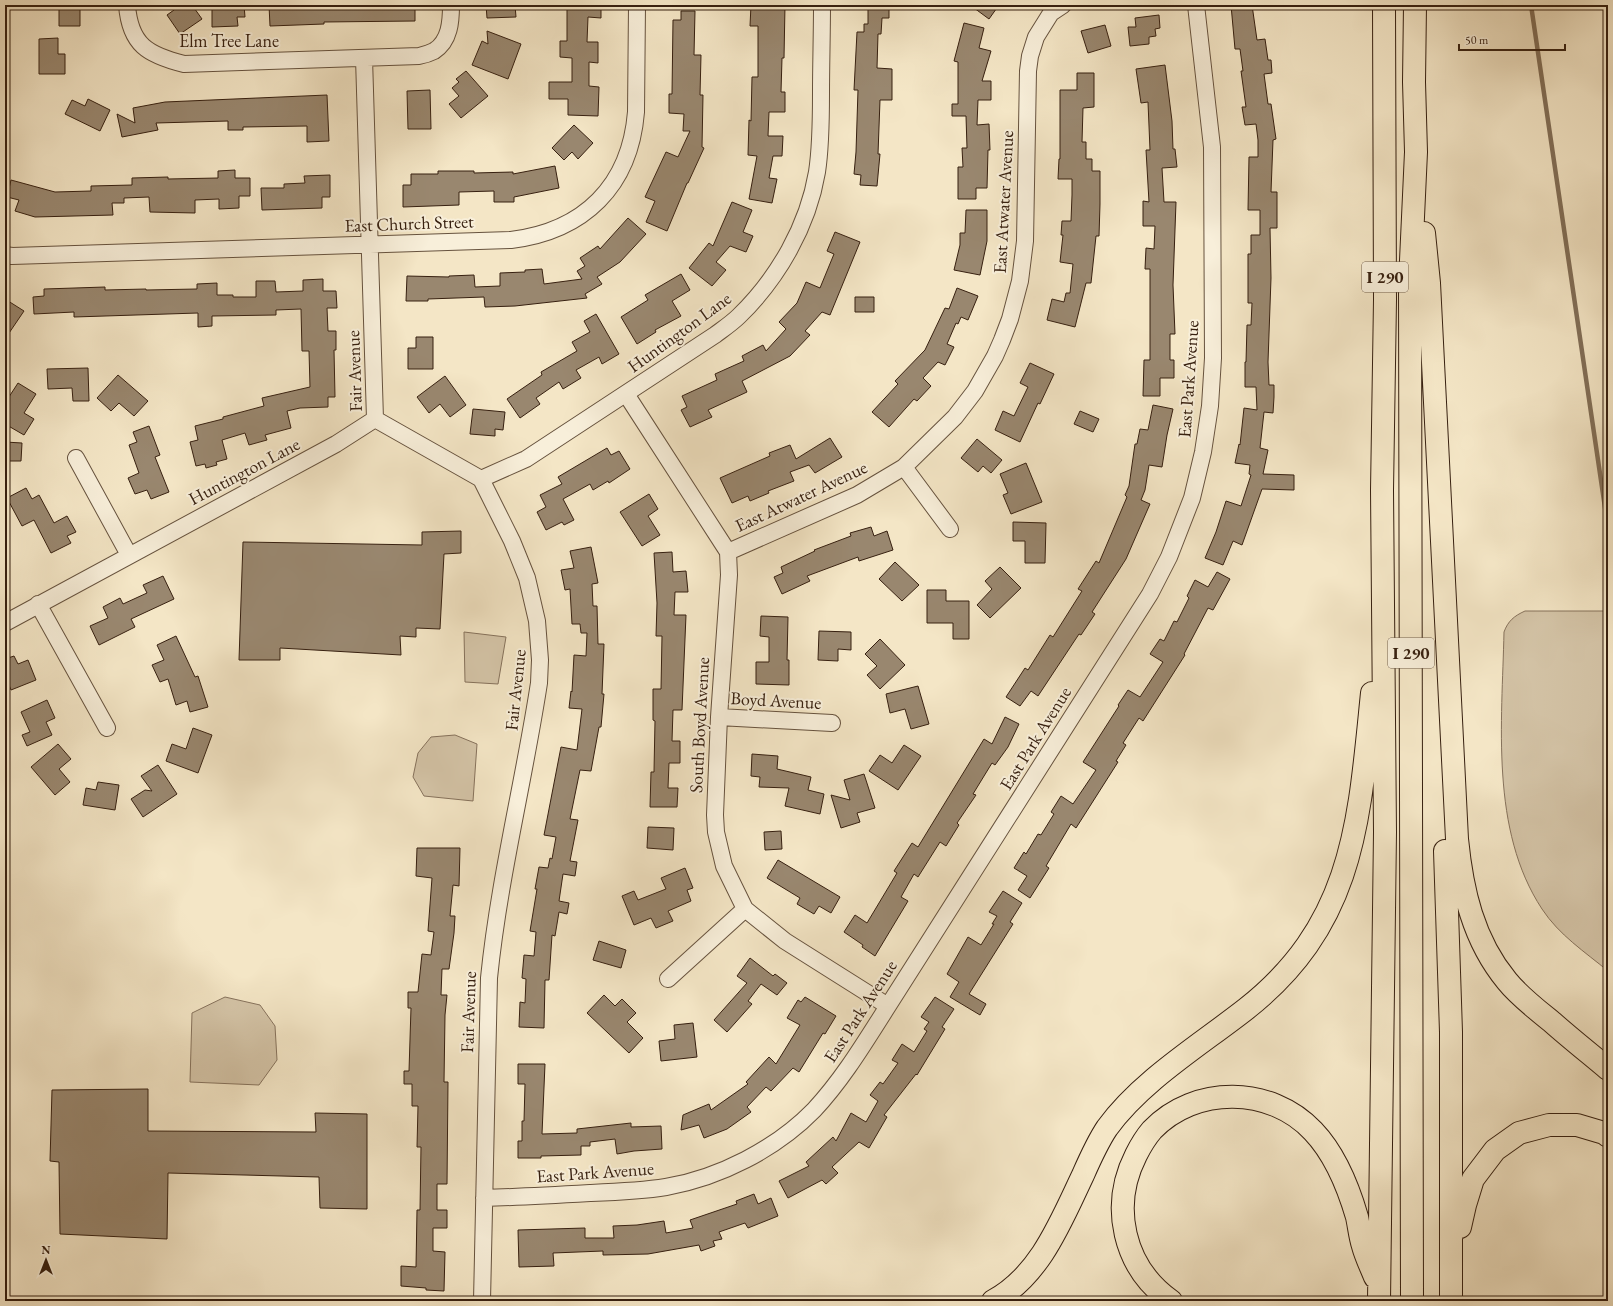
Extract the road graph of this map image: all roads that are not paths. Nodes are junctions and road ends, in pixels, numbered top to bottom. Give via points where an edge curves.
1 (128, 5) edge
2 (451, 5) edge
3 (637, 5) edge
4 (822, 5) edge
5 (1063, 5) edge
6 (1196, 5) edge
7 (1384, 5) edge
8 (1415, 5) edge
9 (364, 58) junction
10 (1416, 152) junction
11 (370, 244) junction
12 (5, 255) edge
13 (626, 394) junction
14 (375, 419) junction
15 (76, 458) dead end
16 (904, 467) junction
17 (481, 479) junction
18 (950, 530) dead end
19 (1383, 548) junction
20 (728, 552) junction
21 (129, 555) junction
22 (1443, 573) junction
23 (38, 604) junction
24 (5, 623) edge
25 (719, 717) junction
26 (832, 723) dead end
27 (107, 728) dead end
28 (745, 909) junction
29 (668, 979) dead end
30 (888, 1006) junction
31 (1608, 1069) edge
32 (1608, 1136) edge
33 (484, 1198) junction
34 (1451, 1293) edge
35 (1379, 1295) edge
36 (482, 1301) edge
37 (994, 1301) edge
38 (1171, 1301) edge
39 (1412, 1301) edge

1 - 9 street, Elm Tree Lane via 138,42 152,53 184,64
2 - 9 street, Elm Tree Lane via 448,33 442,44 434,51 419,56
3 - 11 street, East Church Street via 634,129 628,155 620,172 594,206 559,228 528,238
4 - 13 street, Huntington Lane via 820,148 817,173 808,206 793,243 760,294 739,317
5 - 16 street, East Atwater Avenue via 1051,13 1036,37 1030,56 1025,241 1020,281 1010,319 995,356 975,391 955,417
6 - 30 street, East Park Avenue via 1212,147 1213,351 1210,406 1192,498 1169,557 1150,594
7 - 19 highway, I 290
8 - 10 highway, I 290
9 - 11 street, Fair Avenue
10 - 22 highway via 1429,283
10 - 39 highway, I 290 via 1410,282
11 - 12 street, East Church Street
11 - 14 street, Fair Avenue
13 - 17 street, Huntington Lane via 526,459
13 - 20 street
14 - 17 street, Fair Avenue
14 - 21 street, Huntington Lane via 336,444
15 - 21 street
16 - 18 street
16 - 20 street, East Atwater Avenue via 857,495
17 - 33 street, Fair Avenue via 527,578 537,621 540,660 532,726 492,948 487,1034
19 - 35 highway, I 290 via 1385,832
19 - 37 highway via 1361,793 1346,868 1324,919 1289,969 1269,988 1153,1080 1120,1112 1094,1150 1045,1250 1026,1276
20 - 25 street, South Boyd Avenue via 729,576
21 - 23 street, Huntington Lane
22 - 31 highway via 1457,839 1466,902 1489,955 1507,981 1532,1006
22 - 34 highway via 1445,854 1451,1032
23 - 24 street, Huntington Lane
23 - 27 street
25 - 26 street, Boyd Avenue
25 - 28 street, South Boyd Avenue via 716,832 724,866
28 - 29 street
28 - 30 street, South Boyd Avenue via 785,940
30 - 33 street, East Park Avenue via 844,1074 813,1111 761,1151 732,1166 703,1178 666,1187
32 - 34 highway via 1577,1125 1549,1125 1519,1133 1495,1150 1473,1179 1465,1205
33 - 36 street, Fair Avenue
35 - 38 highway via 1346,1187 1334,1160 1322,1143 1313,1131 1286,1111 1261,1101 1231,1096 1210,1099 1183,1108 1152,1130 1139,1149 1127,1175 1123,1199 1123,1225 1130,1248 1149,1279

